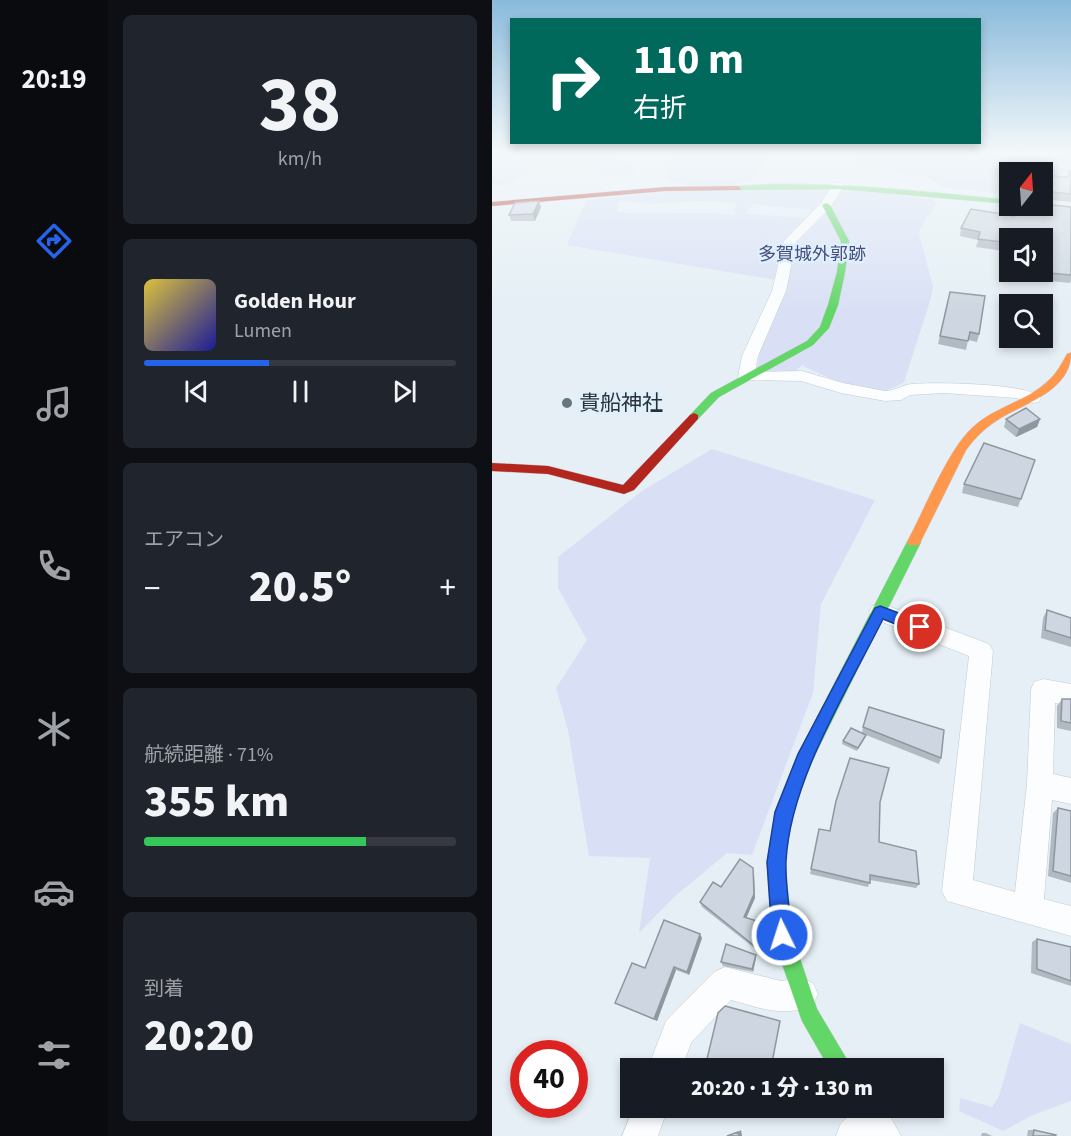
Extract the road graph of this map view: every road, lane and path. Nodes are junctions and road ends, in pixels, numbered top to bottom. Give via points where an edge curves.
1 (826, 205) joint
2 (1071, 356) edge
3 (746, 377) junction
4 (1032, 398) junction
5 (492, 467) edge
6 (880, 612) junction
7 (1071, 695) edge
8 (1040, 784) junction
9 (1071, 791) edge
10 (1028, 910) junction
11 (1071, 921) edge
12 (802, 994) junction
13 (669, 1058) edge
14 (835, 1058) edge
15 (647, 1118) edge
16 (640, 1136) edge

1 - 3 street via 790,241 779,291 750,356
1 - 3 street via 843,234 845,249 824,328 810,343
2 - 4 street via 1062,377
3 - 4 street via 802,376 885,396 914,388 944,388 1017,393
3 - 5 street via 714,395 624,490 548,470
4 - 6 street via 984,424 961,448
6 - 10 street via 981,651 957,891
6 - 12 street via 826,714 784,812 776,862 782,935
7 - 8 street via 1043,690
8 - 9 street
8 - 10 street
10 - 11 street
12 - 13 street via 781,997 725,983 678,1033
12 - 14 street
15 - 16 street

